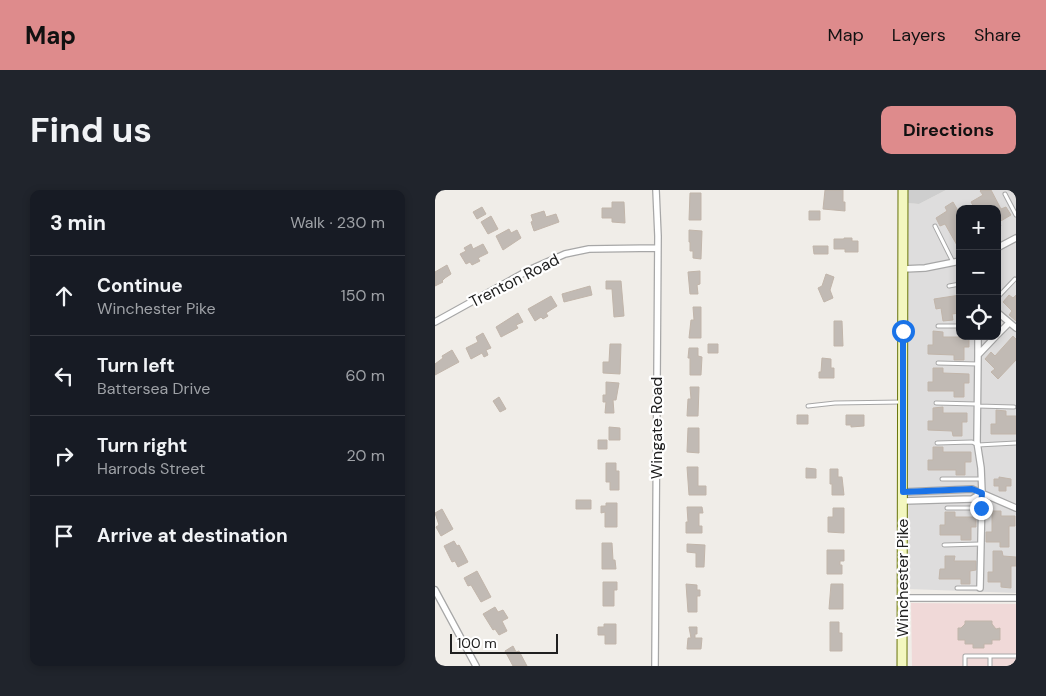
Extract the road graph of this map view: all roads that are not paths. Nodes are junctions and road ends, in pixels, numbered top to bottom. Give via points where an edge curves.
1 (657, 190) edge
2 (903, 190) edge
3 (1005, 194) dead end
4 (1016, 215) edge
5 (935, 226) dead end
6 (1016, 238) edge
7 (1001, 246) edge
8 (657, 248) junction
9 (956, 259) edge
10 (956, 261) edge
11 (903, 269) junction
12 (1015, 279) edge
13 (956, 285) edge
14 (949, 286) dead end
15 (1000, 295) edge
16 (1001, 316) edge
17 (435, 322) edge
18 (1009, 323) junction
19 (938, 326) dead end
20 (956, 326) edge
21 (1016, 328) edge
22 (1001, 330) edge
23 (978, 340) edge
24 (991, 340) edge
25 (977, 355) junction
26 (938, 363) dead end
27 (977, 364) junction
28 (903, 402) junction
29 (936, 403) dead end
30 (977, 405) junction
31 (808, 406) dead end
32 (1014, 407) dead end
33 (937, 443) dead end
34 (1016, 443) edge
35 (978, 445) junction
36 (942, 479) dead end
37 (981, 479) junction
38 (982, 493) junction
39 (903, 497) junction
40 (947, 508) dead end
41 (981, 508) junction
42 (1016, 508) edge
43 (981, 544) junction
44 (944, 545) dead end
45 (957, 588) dead end
46 (980, 588) joint
47 (435, 590) edge
48 (903, 598) junction
49 (1016, 598) edge
50 (990, 656) junction
51 (1016, 656) edge
52 (476, 666) edge
53 (655, 666) edge
54 (902, 666) edge
55 (965, 666) edge
56 (990, 666) edge

1 - 8 street, Wingate Road
2 - 11 main road, Winchester Pike
3 - 4 lane
5 - 9 lane
6 - 7 street
8 - 17 street, Trenton Road via 589,249 565,254 529,270
8 - 53 street, Wingate Road
10 - 11 street
11 - 28 main road, Winchester Pike
12 - 15 lane
13 - 14 lane
16 - 18 street
18 - 21 street
18 - 22 street
19 - 20 lane
23 - 25 street
24 - 25 street
25 - 27 street
26 - 27 lane
27 - 30 street
28 - 31 lane
28 - 39 main road, Winchester Pike
29 - 30 lane
30 - 32 lane
30 - 35 street
33 - 35 lane via 972,442
34 - 35 lane
35 - 37 street
36 - 37 lane
37 - 38 street
38 - 39 street via 972,489
38 - 39 street via 972,499
38 - 41 street
38 - 42 street
39 - 48 main road, Winchester Pike
40 - 41 lane
41 - 43 street
43 - 44 lane
43 - 46 street
45 - 46 lane
47 - 52 street
48 - 49 street
48 - 54 main road, Winchester Pike
50 - 51 lane
50 - 55 lane via 965,656
50 - 56 lane

